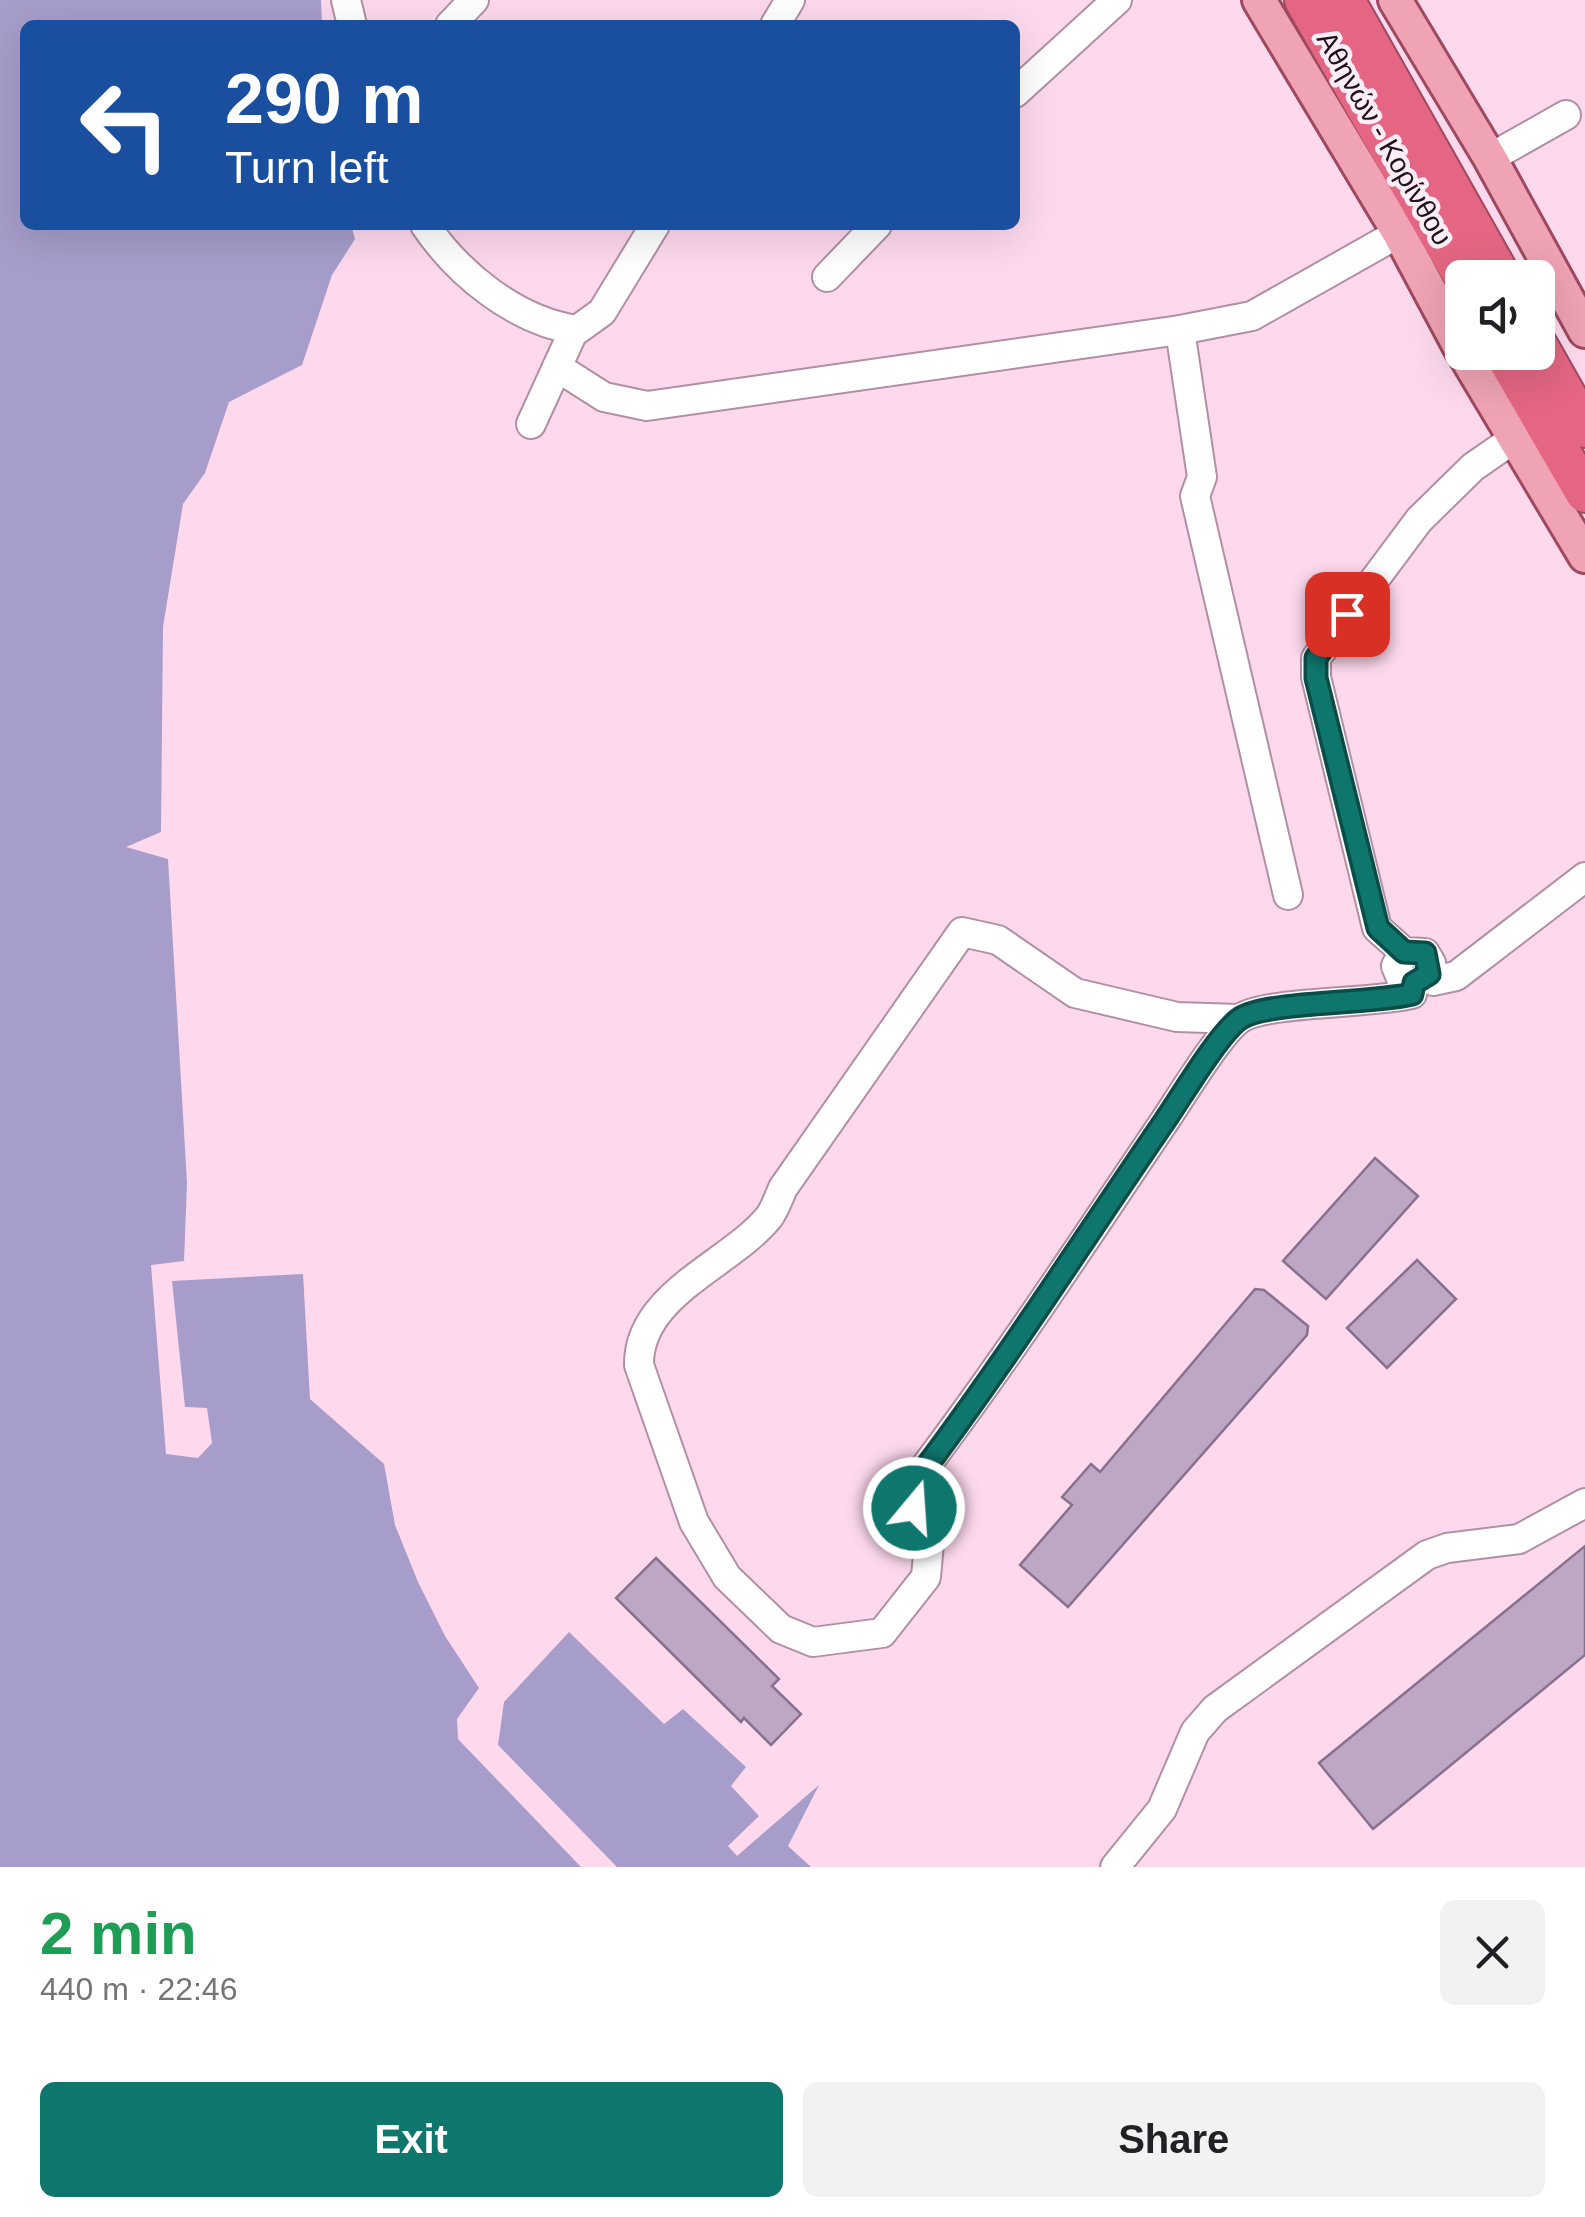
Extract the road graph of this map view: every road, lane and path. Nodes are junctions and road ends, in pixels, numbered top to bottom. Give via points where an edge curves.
1 (474, 0) edge
2 (1117, 0) edge
3 (1259, 0) edge
4 (1304, 0) edge
5 (1345, 0) edge
6 (1395, 0) edge
7 (455, 20) edge
8 (1356, 50) junction
9 (1020, 89) edge
10 (1566, 114) dead end
11 (1490, 158) junction
12 (430, 230) edge
13 (652, 230) edge
14 (873, 230) edge
15 (1398, 234) junction
16 (1455, 260) edge
17 (1490, 260) edge
18 (828, 277) dead end
19 (1445, 319) edge
20 (574, 330) junction
21 (1180, 330) junction
22 (1585, 331) edge
23 (557, 367) junction
24 (1473, 370) edge
25 (1513, 370) edge
26 (1552, 370) edge
27 (531, 424) dead end
28 (1585, 428) edge
29 (1512, 440) junction
30 (1585, 493) edge
31 (1585, 556) edge
32 (1585, 877) edge
33 (1288, 896) dead end
34 (1424, 983) junction
35 (1239, 1019) junction
36 (1585, 1503) edge
37 (1115, 1867) edge

1 - 7 street
2 - 9 street
3 - 15 main road
4 - 8 highway, Αθηνών - Κορίνθου
5 - 8 highway, Αθηνών - Κορίνθου
6 - 11 main road
8 - 16 highway, Αθηνών - Κορίνθου
8 - 17 highway, Αθηνών - Κορίνθου
10 - 11 street
11 - 22 main road
12 - 20 street via 492,293
13 - 20 street via 602,312
14 - 18 street
15 - 19 main road
15 - 21 street via 1252,316
20 - 23 street
21 - 23 street via 647,406 604,397
21 - 33 street via 1202,477 1195,496
23 - 27 street
24 - 29 main road
25 - 30 highway
26 - 28 highway
29 - 31 main road
29 - 34 street via 1418,520 1316,658 1370,905 1378,928 1404,952 1425,953
32 - 34 street via 1456,976
34 - 35 street
35 - 35 street via 1008,1358 914,1483 914,1508 930,1532 926,1578 902,1610 882,1633 852,1640 812,1642 781,1629 727,1577 694,1522 639,1365 638,1342 660,1310 770,1216 792,1174 962,932 998,940 1075,993 1177,1017
36 - 37 street via 1519,1539 1427,1555 1215,1708 1195,1732 1162,1809

